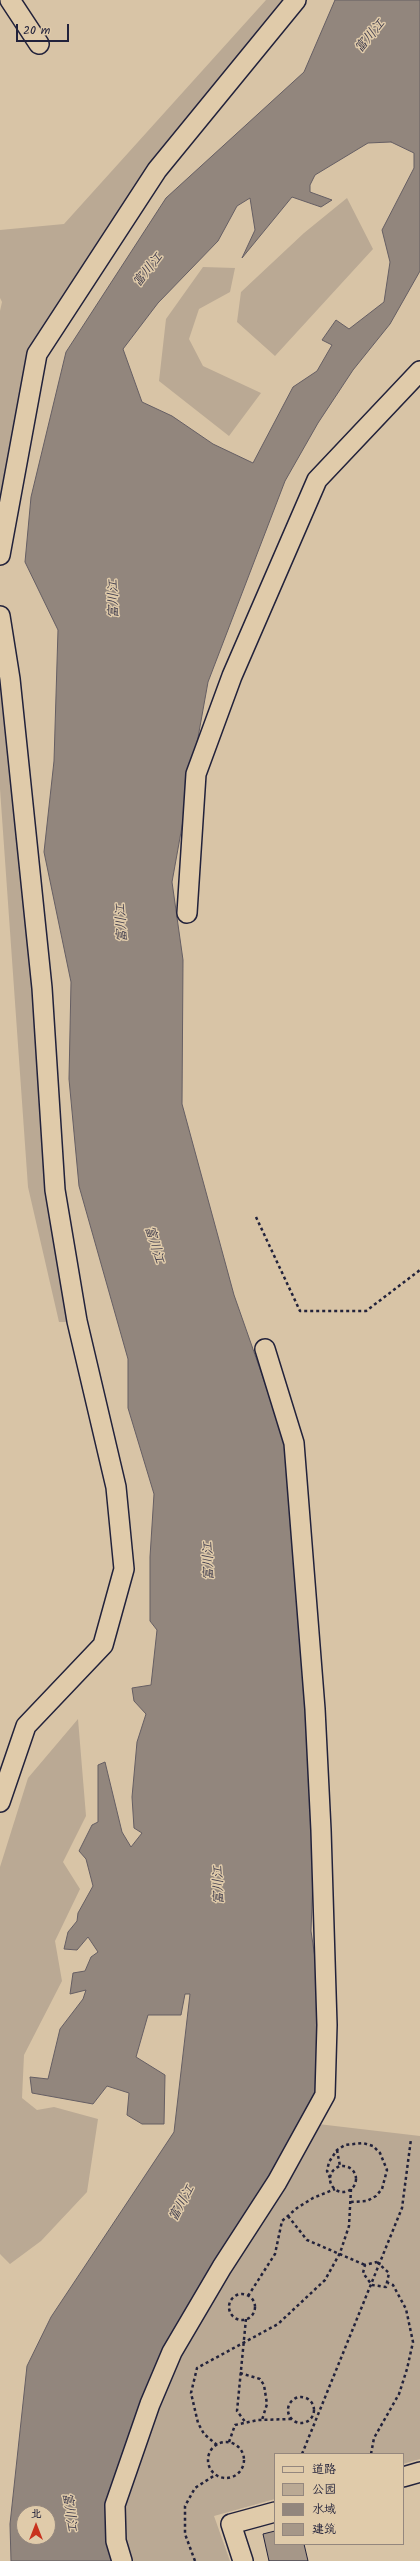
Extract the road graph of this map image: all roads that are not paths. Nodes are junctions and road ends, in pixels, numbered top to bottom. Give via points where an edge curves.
1 (10, 0) edge
2 (296, 0) edge
3 (38, 44) dead end
4 (420, 370) edge
5 (0, 555) edge
6 (0, 616) edge
7 (187, 913) dead end
8 (265, 1349) dead end
9 (0, 1802) edge
10 (420, 2472) edge
11 (404, 2477) edge
12 (274, 2512) edge
13 (122, 2561) edge
14 (243, 2561) edge

1 - 3 street
2 - 5 street via 157,170 37,354
4 - 7 street via 317,480 232,676 196,774
6 - 9 street via 10,679 42,988 55,1190 77,1321 116,1487 124,1569 103,1645 26,1726
8 - 13 street via 294,1443 296,1467 315,1709 321,1830 327,2025 325,2095 277,2182 222,2267 172,2352 150,2404 115,2505 116,2542
10 - 11 street
12 - 14 street via 231,2524

